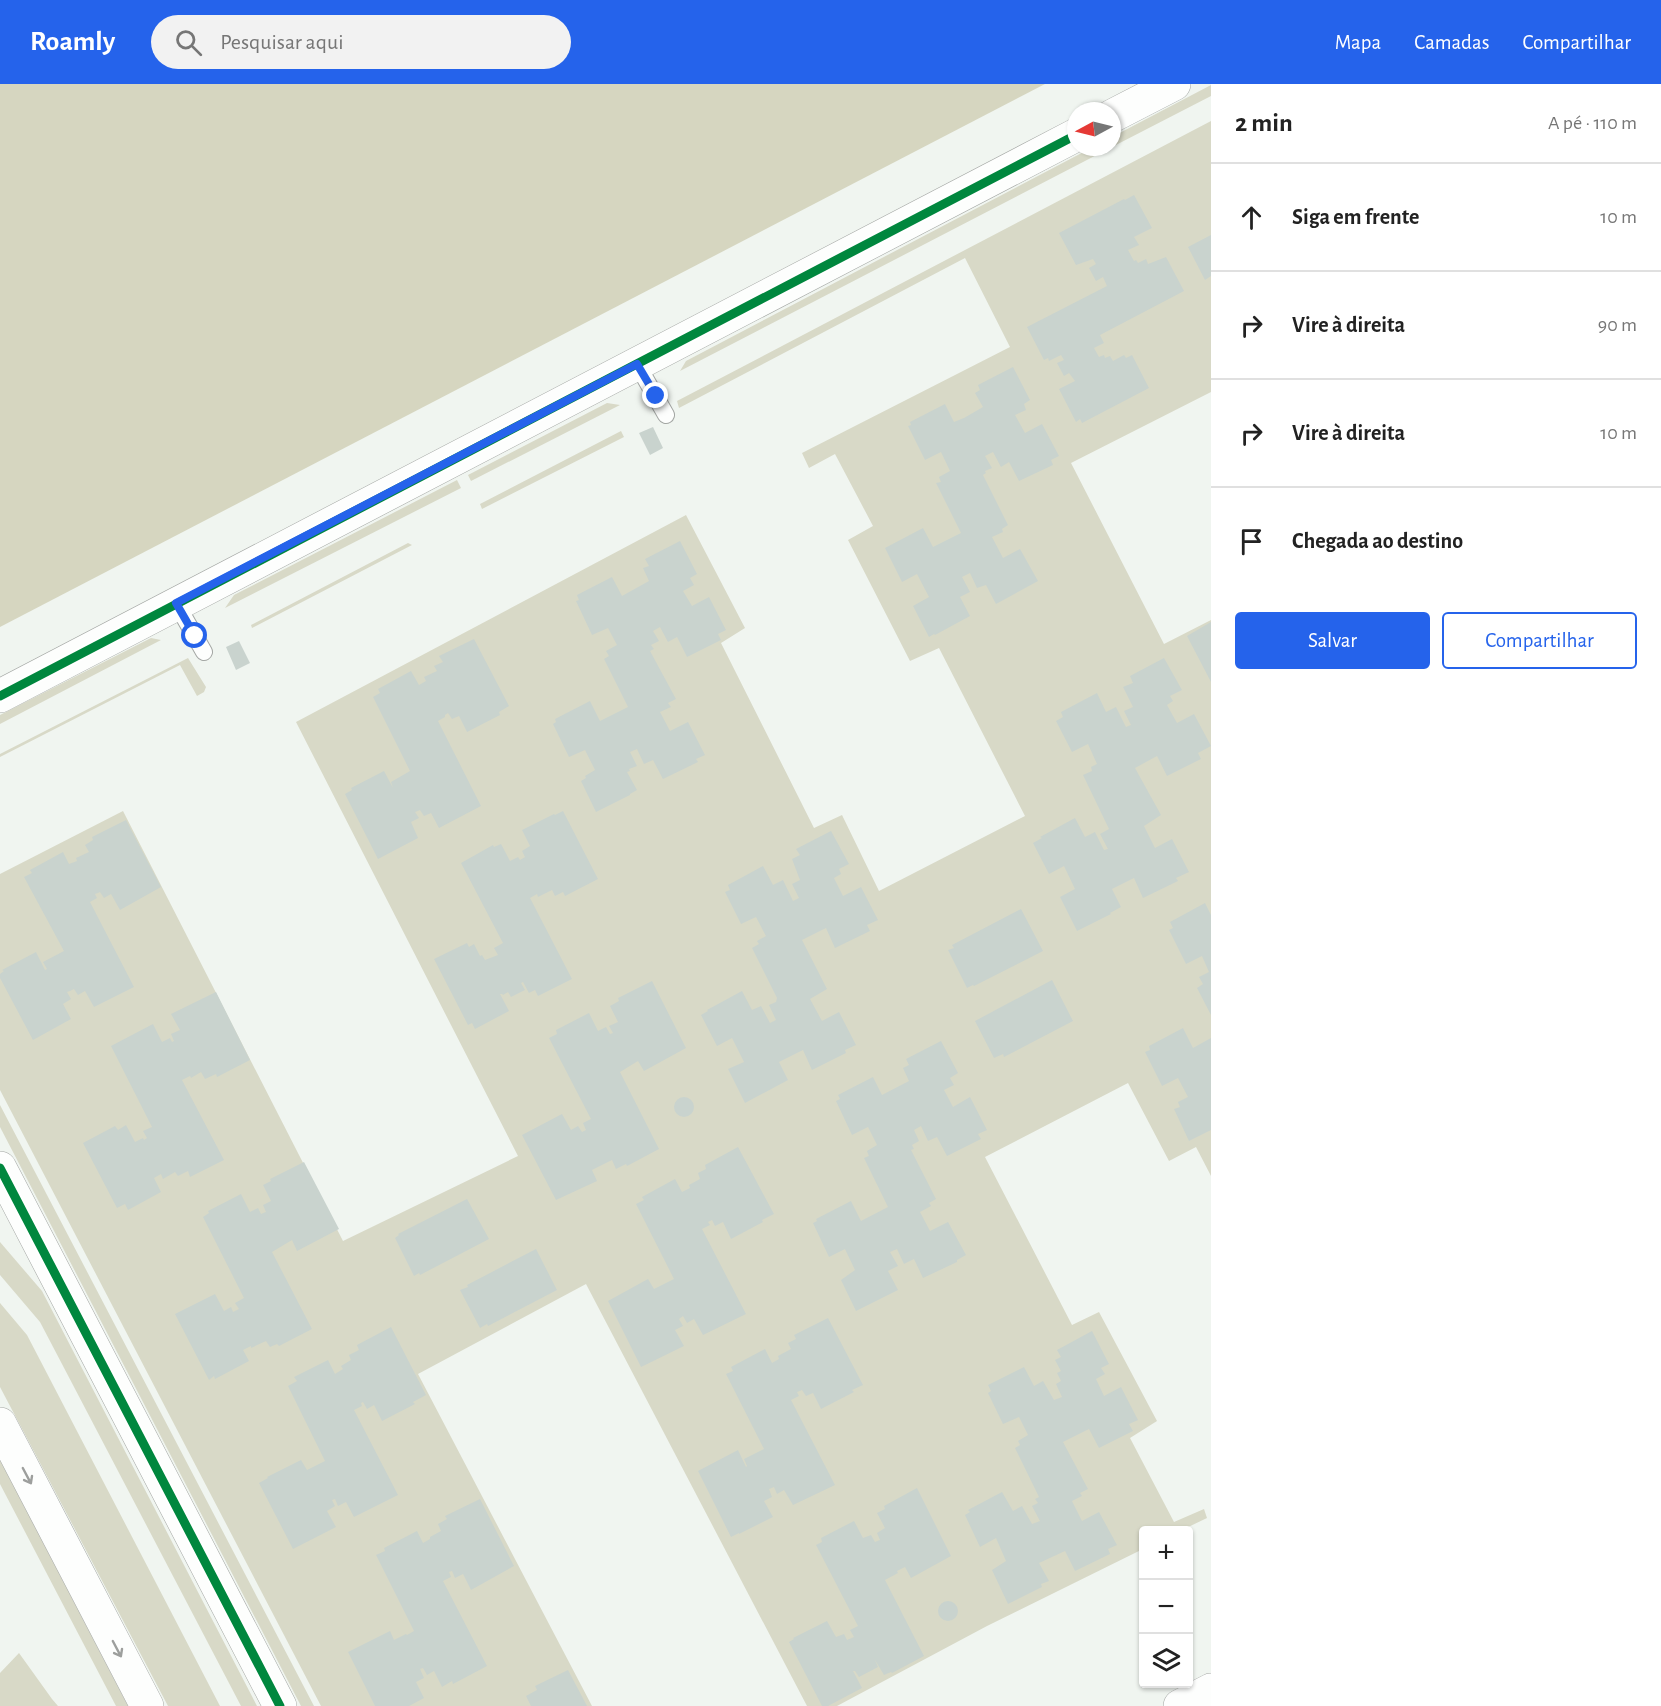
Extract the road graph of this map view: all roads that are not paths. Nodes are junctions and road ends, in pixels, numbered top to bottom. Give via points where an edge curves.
1 (1174, 84) edge
2 (1121, 111) edge
3 (1067, 140) edge
4 (637, 364) junction
5 (666, 415) dead end
6 (176, 603) junction
7 (204, 652) dead end
8 (0, 696) edge
9 (0, 1168) edge
10 (0, 1213) edge
11 (63, 1290) junction
12 (0, 1424) edge
13 (1211, 1690) edge
14 (147, 1706) edge
15 (280, 1706) edge
16 (1180, 1706) edge

1 - 2 street
3 - 4 street
4 - 5 lane
4 - 6 street
6 - 7 lane
6 - 8 street
9 - 11 street
10 - 11 street
11 - 15 street
12 -> 14 street
13 - 16 street

